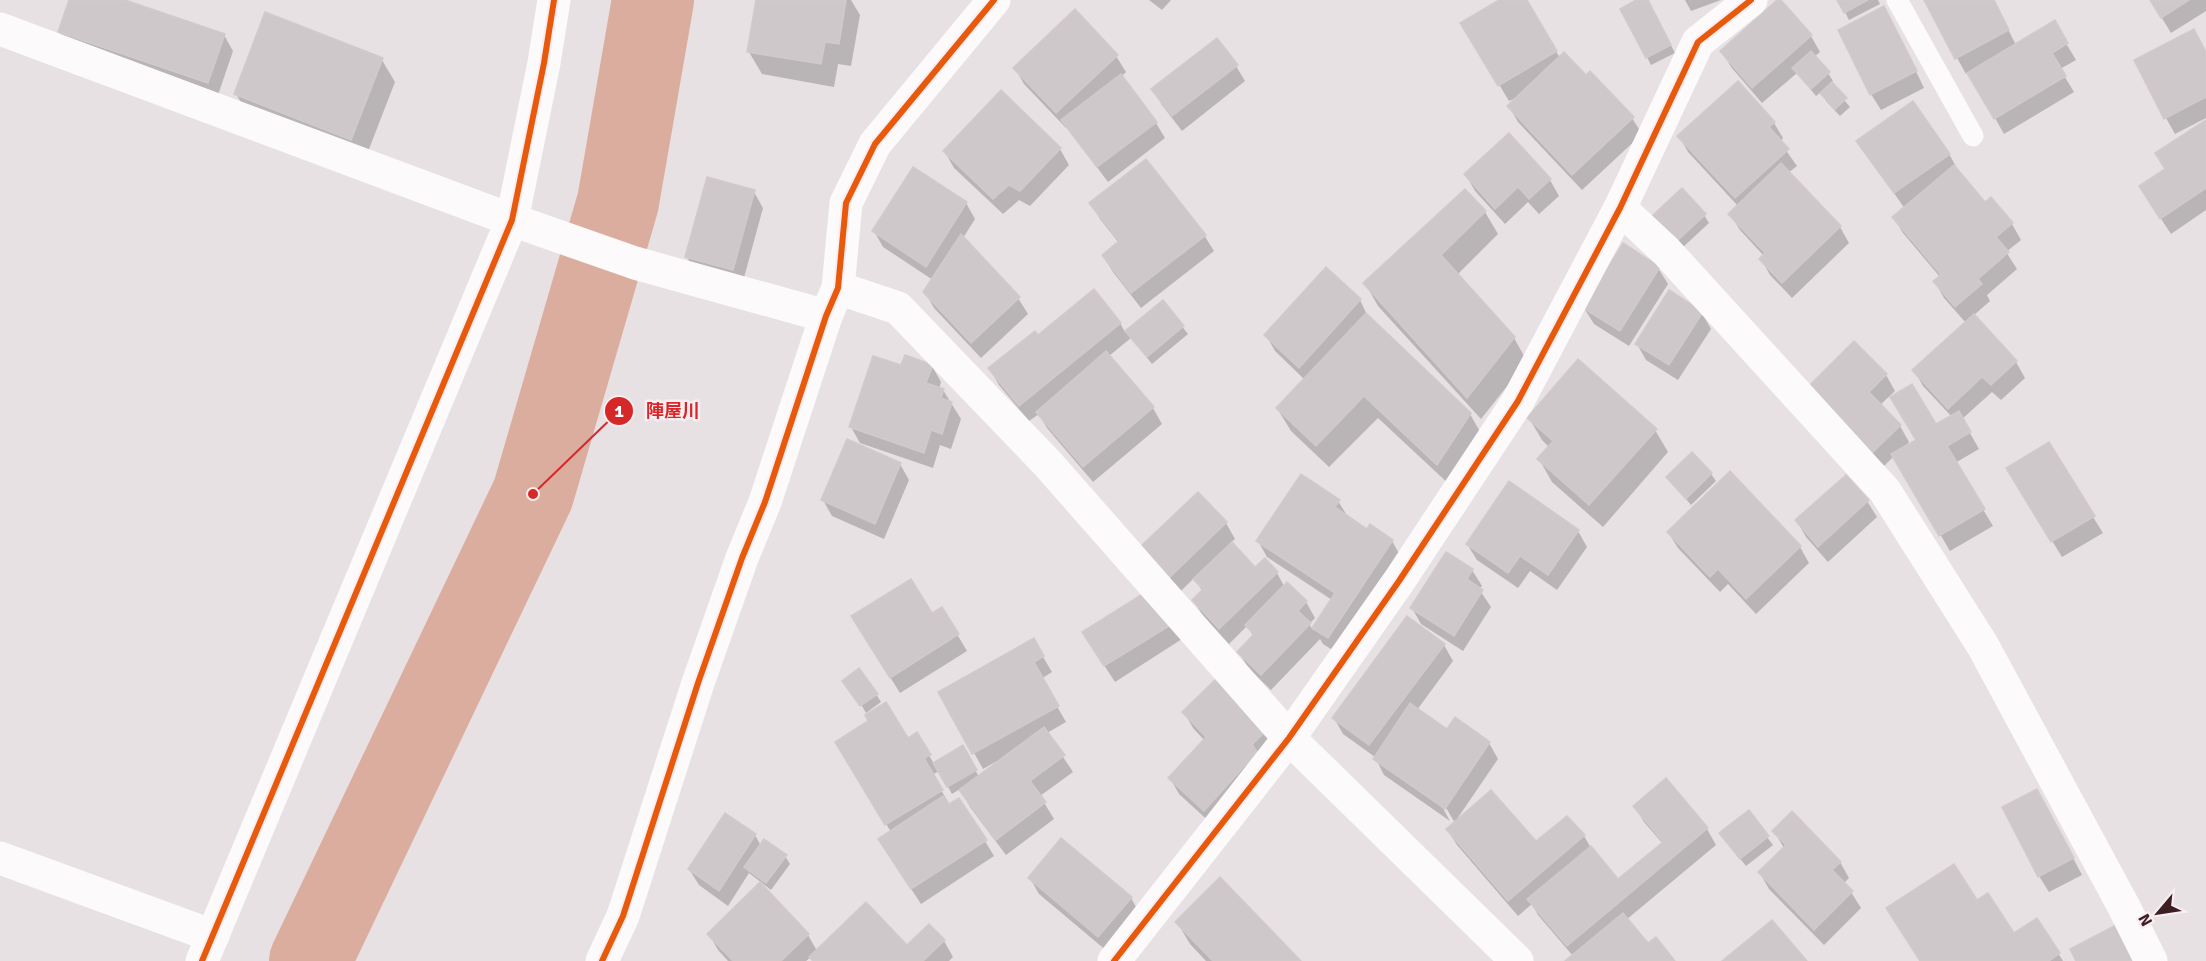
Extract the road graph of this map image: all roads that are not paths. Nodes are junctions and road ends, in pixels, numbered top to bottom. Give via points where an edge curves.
1 (554, 0) edge
2 (994, 0) edge
3 (1751, 0) edge
4 (1897, 0) edge
5 (0, 29) edge
6 (1973, 136) dead end
7 (1620, 208) junction
8 (512, 220) junction
9 (832, 302) junction
10 (1289, 738) junction
11 (0, 858) edge
12 (208, 948) edge
13 (602, 961) edge
14 (1114, 961) edge
15 (1517, 961) edge
16 (2151, 961) edge

1 - 8 street
2 - 9 street via 875,144 846,203
3 - 7 street via 1698,42
4 - 6 lane
5 - 8 street
7 - 10 street via 1518,401
7 - 16 street via 1666,251 1885,491 1983,646
8 - 9 street via 635,263
8 - 12 street
9 - 10 street via 898,308 1048,464
9 - 13 street via 765,502 698,683 623,916
10 - 14 street
10 - 15 street
11 - 12 street

